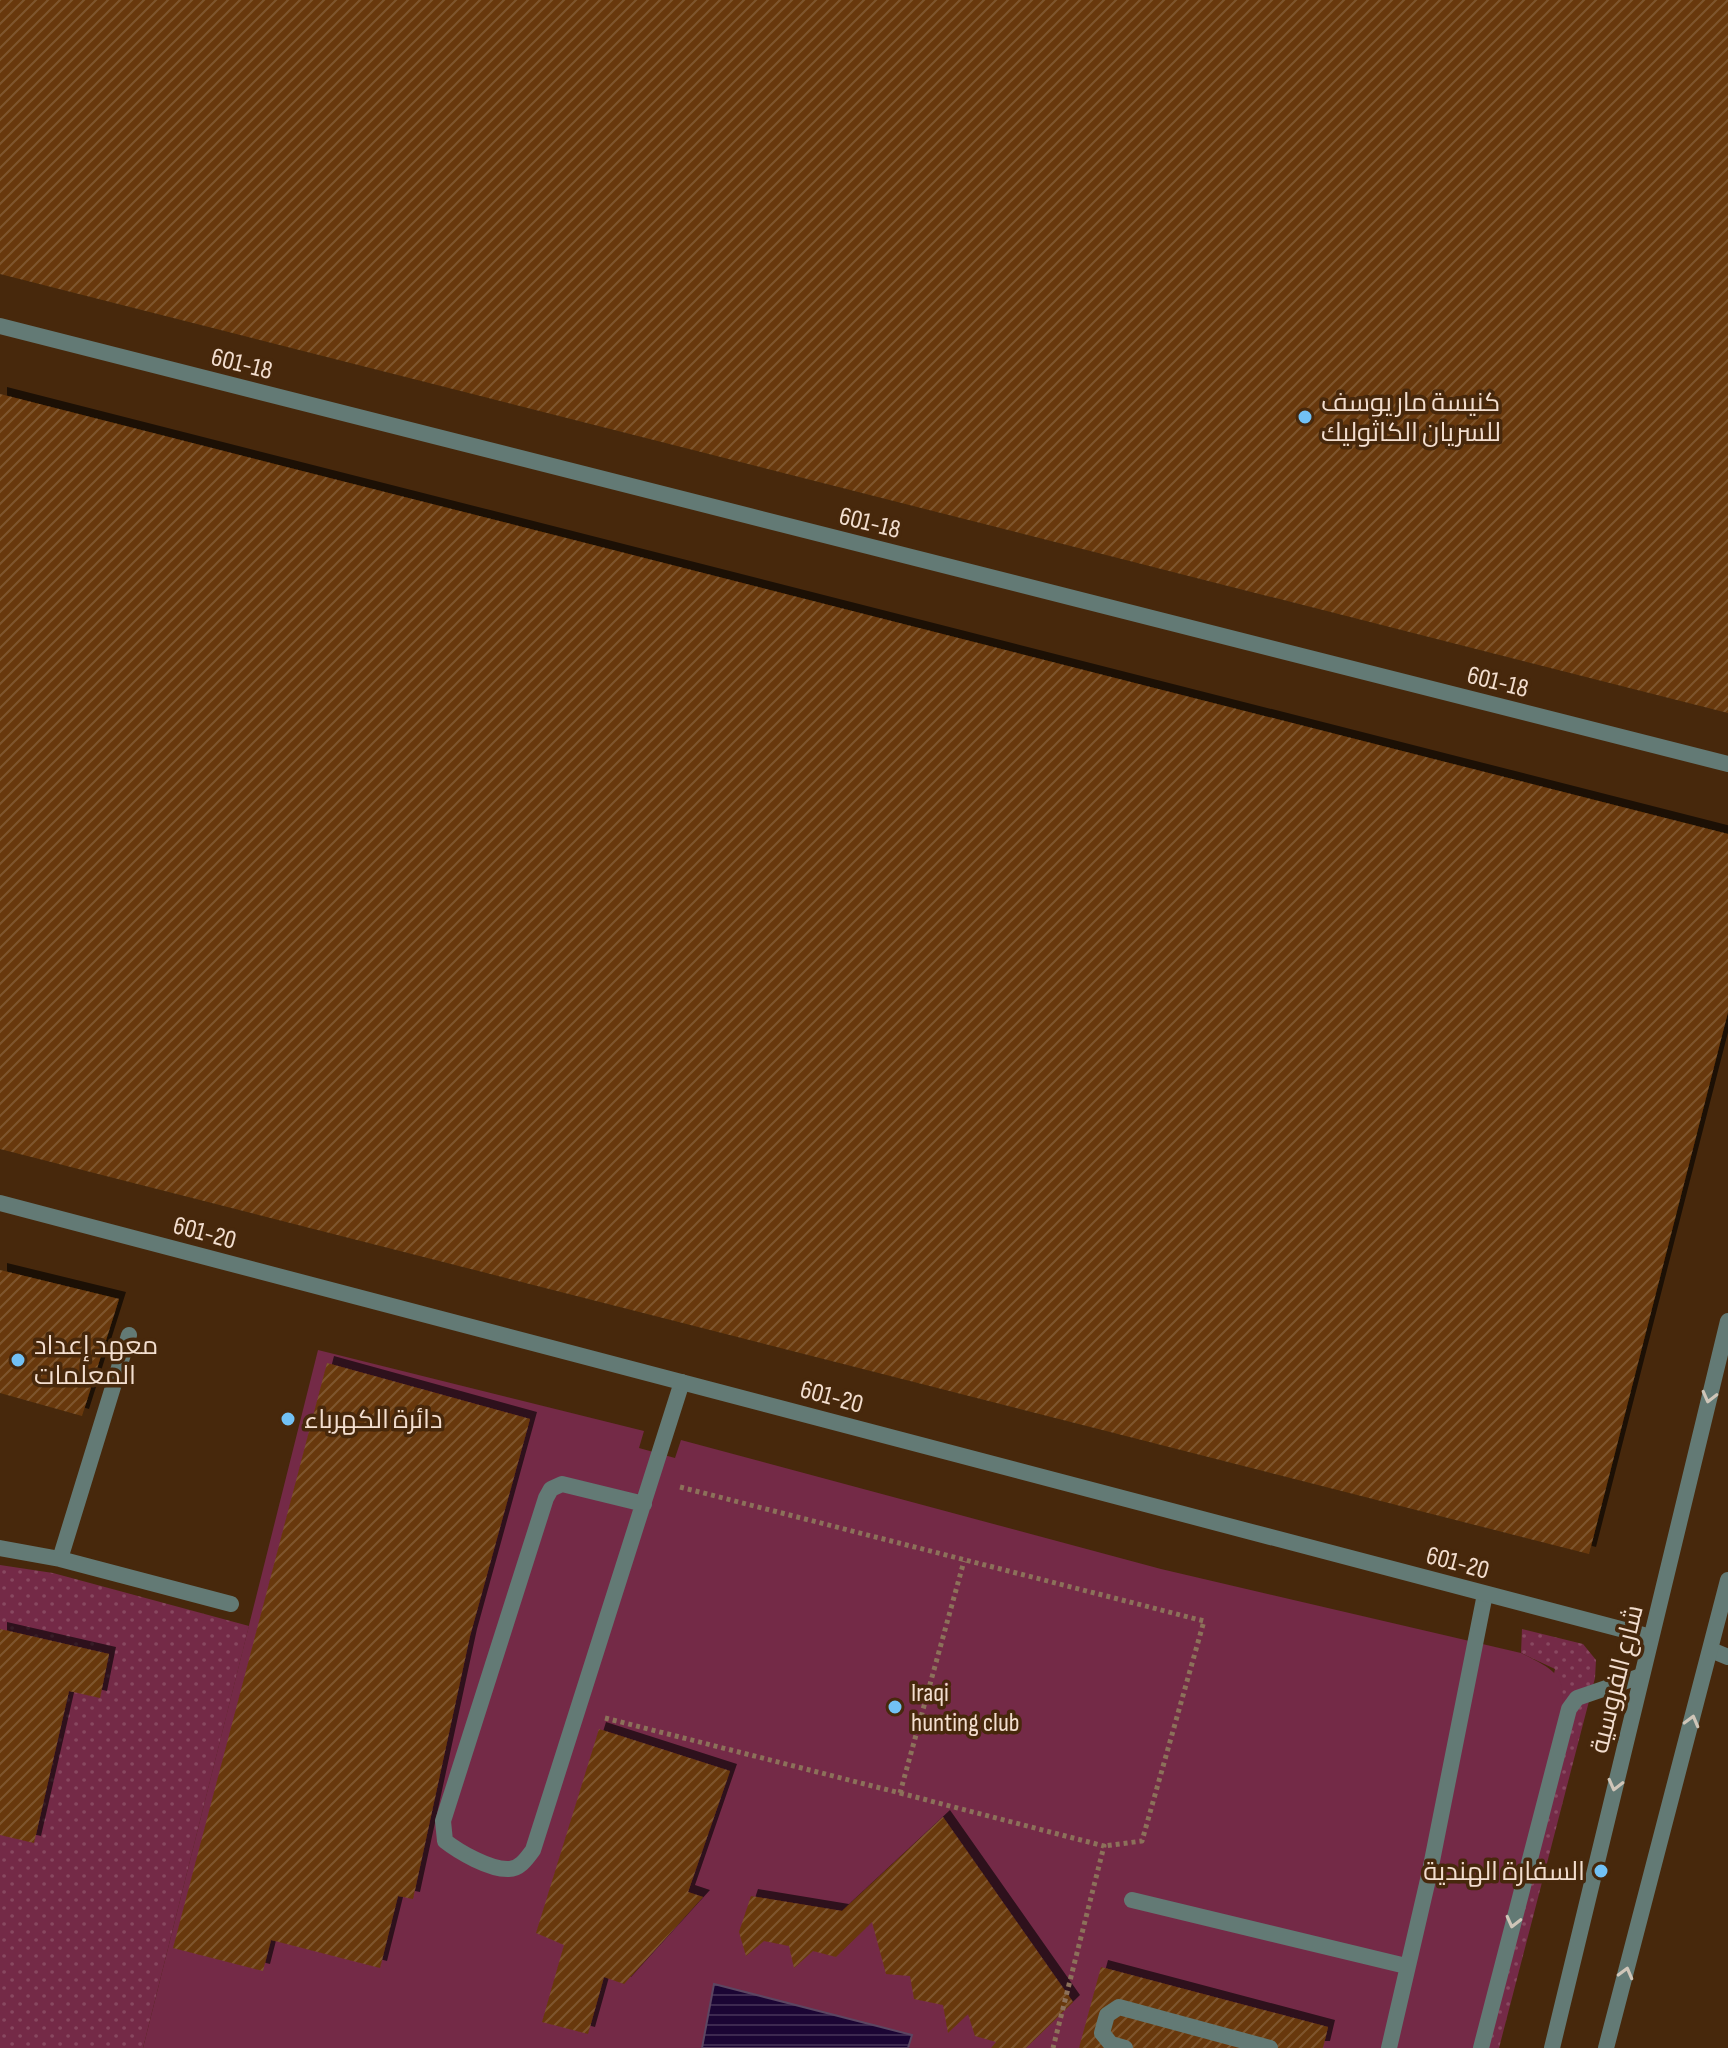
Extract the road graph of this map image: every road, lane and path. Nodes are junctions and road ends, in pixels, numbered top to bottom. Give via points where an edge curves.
1 (0, 326) edge
2 (1728, 764) edge
3 (0, 1203) edge
4 (1728, 1321) edge
5 (129, 1335) dead end
6 (682, 1382) junction
7 (680, 1487) dead end
8 (644, 1504) junction
9 (0, 1548) edge
10 (60, 1559) junction
11 (964, 1561) junction
12 (1728, 1580) edge
13 (1485, 1594) junction
14 (231, 1604) dead end
15 (1651, 1637) junction
16 (1711, 1650) junction
17 (1728, 1657) edge
18 (1641, 1676) junction
19 (577, 1711) junction
20 (900, 1793) junction
21 (1104, 1846) junction
22 (1132, 1900) dead end
23 (1406, 1966) junction
24 (1053, 2048) edge
25 (1125, 2048) edge
26 (1270, 2048) edge
27 (1389, 2048) edge
28 (1481, 2048) edge
29 (1552, 2048) edge
30 (1606, 2048) edge

1 - 2 street, 601-18
3 - 6 street, 601-20
4 -> 15 street, شارع الفروسية
5 - 10 street
6 - 8 street
6 - 13 street, 601-20
7 - 11 path
8 - 19 street
8 - 19 street via 578,1485 551,1489 443,1821 445,1841 461,1854 509,1869 522,1864 533,1850
9 - 10 street
10 - 14 street
11 - 20 path
11 - 21 path via 1204,1621 1142,1841
12 - 16 street
13 - 15 street, 601-20
13 - 23 street
15 - 18 street, شارع الفروسية
16 - 17 street
30 -> 16 street
18 -> 28 street via 1577,1698 1569,1709
18 -> 29 street, شارع الفروسية
19 - 20 path
20 - 21 path
21 - 24 path
22 - 23 street
23 - 27 street
25 - 26 street via 1111,2044 1102,2033 1107,2015 1119,2007

